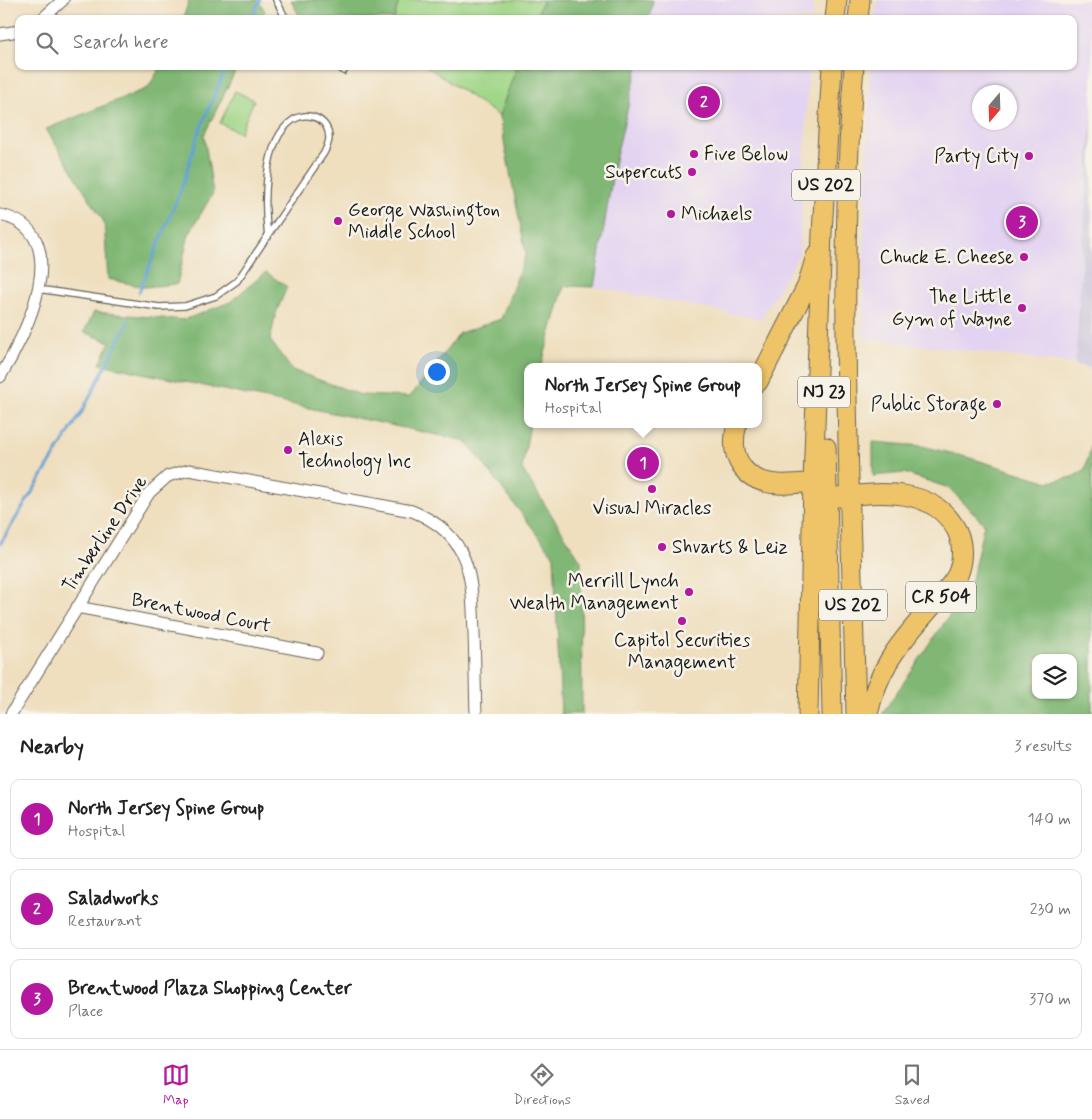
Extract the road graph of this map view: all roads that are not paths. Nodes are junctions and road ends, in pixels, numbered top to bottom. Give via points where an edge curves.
1 (63, 0) edge
2 (276, 0) edge
3 (837, 0) edge
4 (860, 0) edge
5 (46, 15) edge
6 (284, 15) edge
7 (835, 15) edge
8 (858, 15) edge
9 (15, 32) edge
10 (0, 34) edge
11 (832, 70) edge
12 (854, 70) edge
13 (0, 215) edge
14 (822, 233) junction
15 (268, 237) junction
16 (38, 290) junction
17 (821, 304) joint
18 (762, 374) edge
19 (0, 377) edge
20 (736, 428) edge
21 (850, 464) junction
22 (820, 481) junction
23 (851, 496) junction
24 (827, 500) junction
25 (812, 517) junction
26 (78, 607) junction
27 (317, 653) dead end
28 (11, 714) edge
29 (476, 714) edge
30 (808, 714) edge
31 (832, 714) edge
32 (856, 714) edge
33 (868, 714) edge

1 - 5 street
2 - 6 lane
3 - 7 highway
4 - 8 highway
9 - 10 street
11 - 14 highway, US 202
12 - 21 highway, US 202 via 847,233
13 - 16 street via 21,222 34,236 41,270
14 - 17 highway, US 202
14 - 18 highway via 807,286
15 - 15 lane via 324,153 329,140 327,128 311,116 293,120 281,133 272,151 266,186
15 - 16 lane via 237,281 216,296 185,306 159,307
16 - 19 street via 24,334
17 - 22 highway, NJ 23
20 - 22 highway via 733,442 736,458 754,478 777,484
21 - 22 highway via 839,477
21 - 23 highway, US 202
22 - 24 highway, NJ 23
22 - 25 highway, US 202
23 - 24 highway, CR 504
23 - 32 highway, US 202
23 - 33 highway, CR 504 via 910,495 929,502 950,519 962,550 956,575 947,590 900,642 884,665
24 - 25 highway
24 - 31 highway, NJ 23
25 - 30 highway, US 202
26 - 27 street, Brentwood Court
26 - 28 street, Timberline Drive
26 - 29 street, Timberline Drive via 149,493 168,476 178,472 200,471 412,511 426,516 447,532 457,545 471,577

